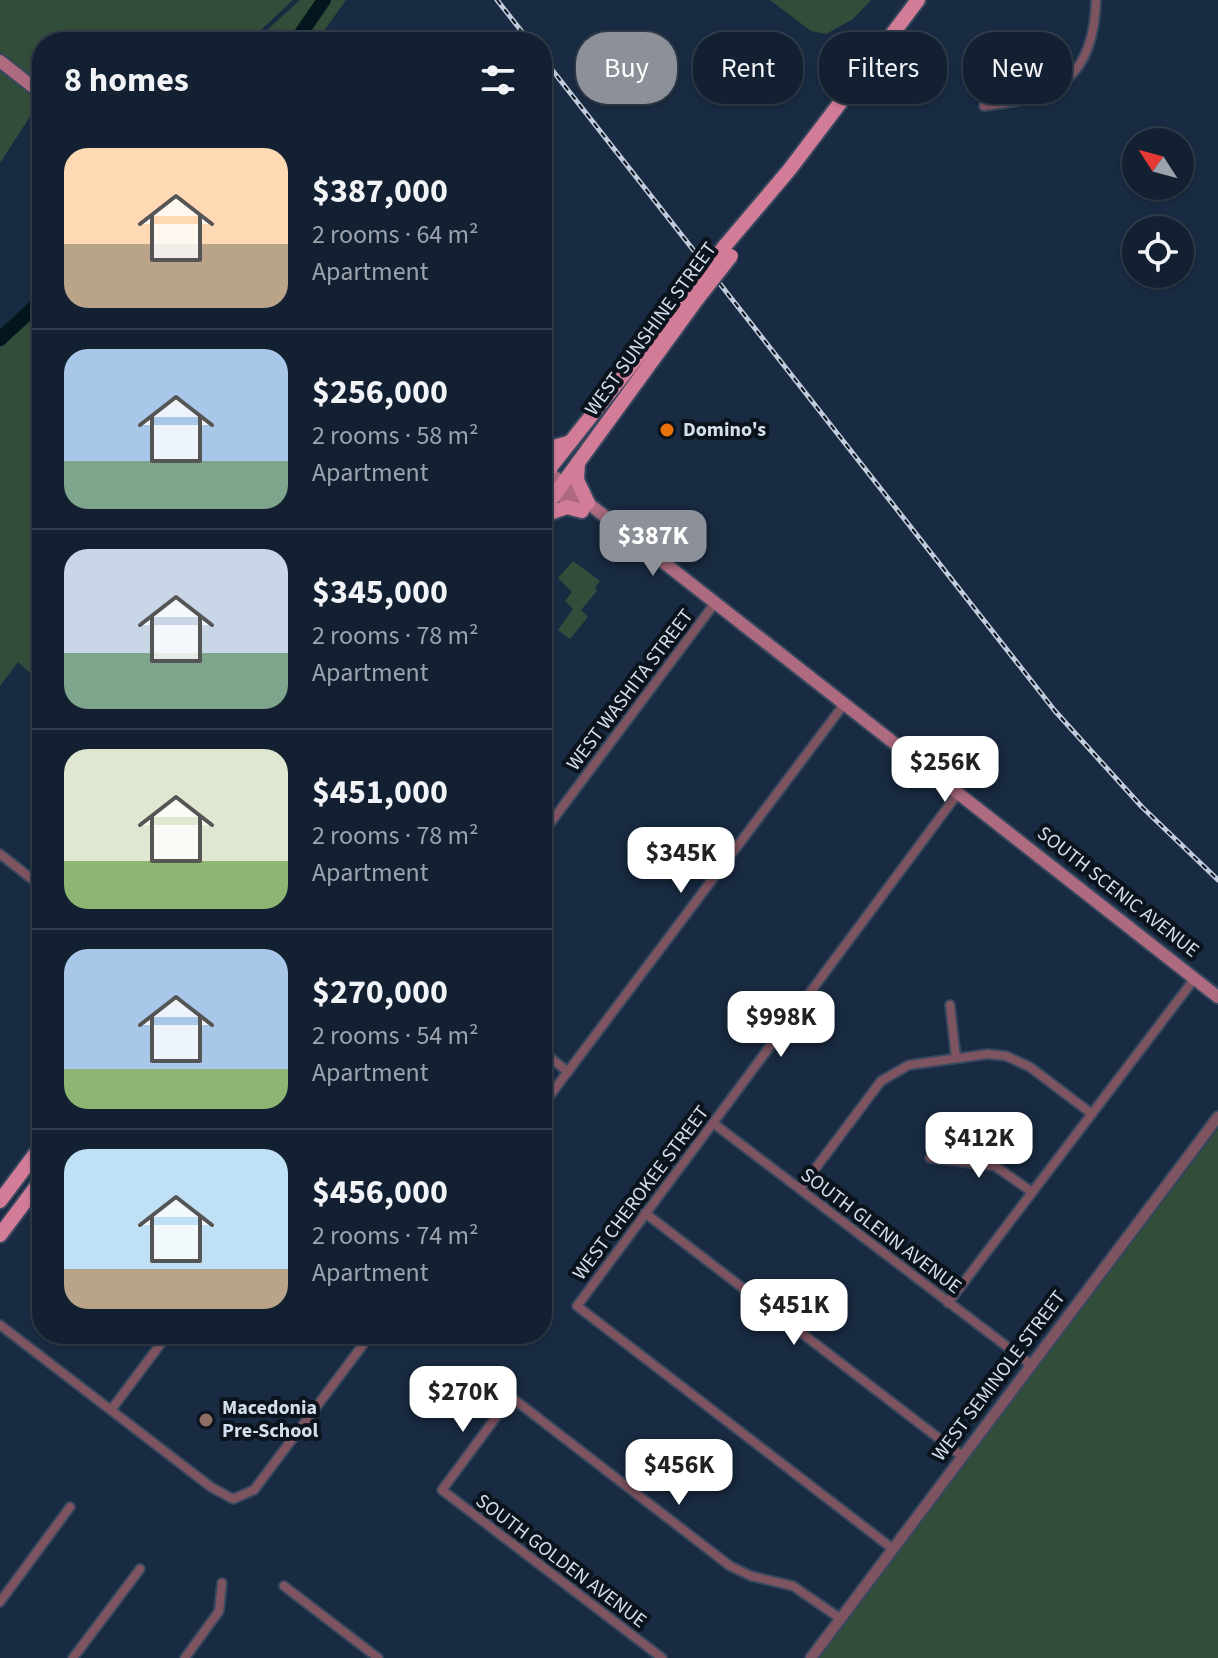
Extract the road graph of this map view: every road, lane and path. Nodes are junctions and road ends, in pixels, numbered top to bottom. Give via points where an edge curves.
1 (918, 0) edge
2 (1096, 0) edge
3 (0, 61) edge
4 (32, 86) edge
5 (984, 106) dead end
6 (695, 294) junction
7 (571, 441) junction
8 (552, 447) edge
9 (580, 459) junction
10 (552, 464) edge
11 (552, 482) edge
12 (560, 488) junction
13 (552, 500) edge
14 (585, 507) junction
15 (552, 511) edge
16 (715, 603) junction
17 (845, 703) junction
18 (959, 792) junction
19 (552, 821) edge
20 (0, 854) edge
21 (32, 879) edge
22 (1195, 978) junction
23 (1218, 997) edge
24 (950, 1005) dead end
25 (956, 1058) junction
26 (552, 1059) edge
27 (568, 1072) junction
28 (552, 1093) edge
29 (1092, 1114) junction
30 (1218, 1117) edge
31 (713, 1123) junction
32 (32, 1158) edge
33 (930, 1158) dead end
34 (32, 1189) edge
35 (800, 1189) junction
36 (1032, 1192) junction
37 (0, 1201) edge
38 (645, 1213) junction
39 (6, 1216) edge
40 (0, 1235) edge
41 (948, 1303) junction
42 (0, 1325) edge
43 (160, 1344) edge
44 (364, 1344) edge
45 (1030, 1364) junction
46 (111, 1410) junction
47 (962, 1456) junction
48 (70, 1507) dead end
49 (893, 1549) junction
50 (140, 1569) dead end
51 (222, 1583) dead end
52 (284, 1586) dead end
53 (0, 1602) edge
54 (841, 1619) junction
55 (73, 1658) edge
56 (185, 1658) edge
57 (378, 1658) edge
58 (662, 1658) edge
59 (811, 1658) edge

1 - 6 main road, WEST SUNSHINE STREET, bridge
2 - 5 street via 1094,35 1065,84 1024,102
3 - 4 main road
6 - 7 main road, WEST SUNSHINE STREET
6 - 9 main road, WEST SUNSHINE STREET
7 - 8 main road
7 - 10 main road, WEST SUNSHINE STREET
9 - 12 main road, WEST SUNSHINE STREET
9 - 14 main road via 576,475
11 - 12 main road, SOUTH SCENIC AVENUE
12 - 13 main road, WEST SUNSHINE STREET
12 - 14 main road, SOUTH SCENIC AVENUE
14 - 15 main road
14 - 16 main road, SOUTH SCENIC AVENUE
16 - 17 main road, SOUTH SCENIC AVENUE
16 - 19 street, WEST WASHITA STREET
17 - 18 main road, SOUTH SCENIC AVENUE
17 - 27 street
18 - 22 main road, SOUTH SCENIC AVENUE
18 - 31 street, WEST CHEROKEE STREET
20 - 21 street
22 - 23 main road, SOUTH SCENIC AVENUE
22 - 29 street
24 - 25 street
25 - 29 street via 994,1054 1019,1060
25 - 35 street via 909,1065 886,1077
26 - 27 street
27 - 28 street
29 - 36 street
30 - 45 street, WEST SEMINOLE STREET
31 - 35 street, SOUTH GLENN AVENUE
31 - 38 street, WEST CHEROKEE STREET
32 - 37 main road
33 - 36 street via 998,1167
34 - 39 main road
35 - 41 street, SOUTH GLENN AVENUE
36 - 41 street
38 - 47 street
38 - 49 street, WEST CHEROKEE STREET via 577,1306
39 - 40 main road
41 - 45 street, SOUTH GLENN AVENUE
42 - 46 street
43 - 46 street
44 - 46 street via 254,1490 233,1499
45 - 47 street, WEST SEMINOLE STREET
47 - 49 street, WEST SEMINOLE STREET
48 - 53 street
49 - 54 street, WEST SEMINOLE STREET
50 - 55 street
51 - 56 street via 219,1611
52 - 57 street
54 - 58 street, SOUTH GOLDEN AVENUE via 793,1586 730,1566 511,1397 442,1490
54 - 59 street, WEST SEMINOLE STREET

